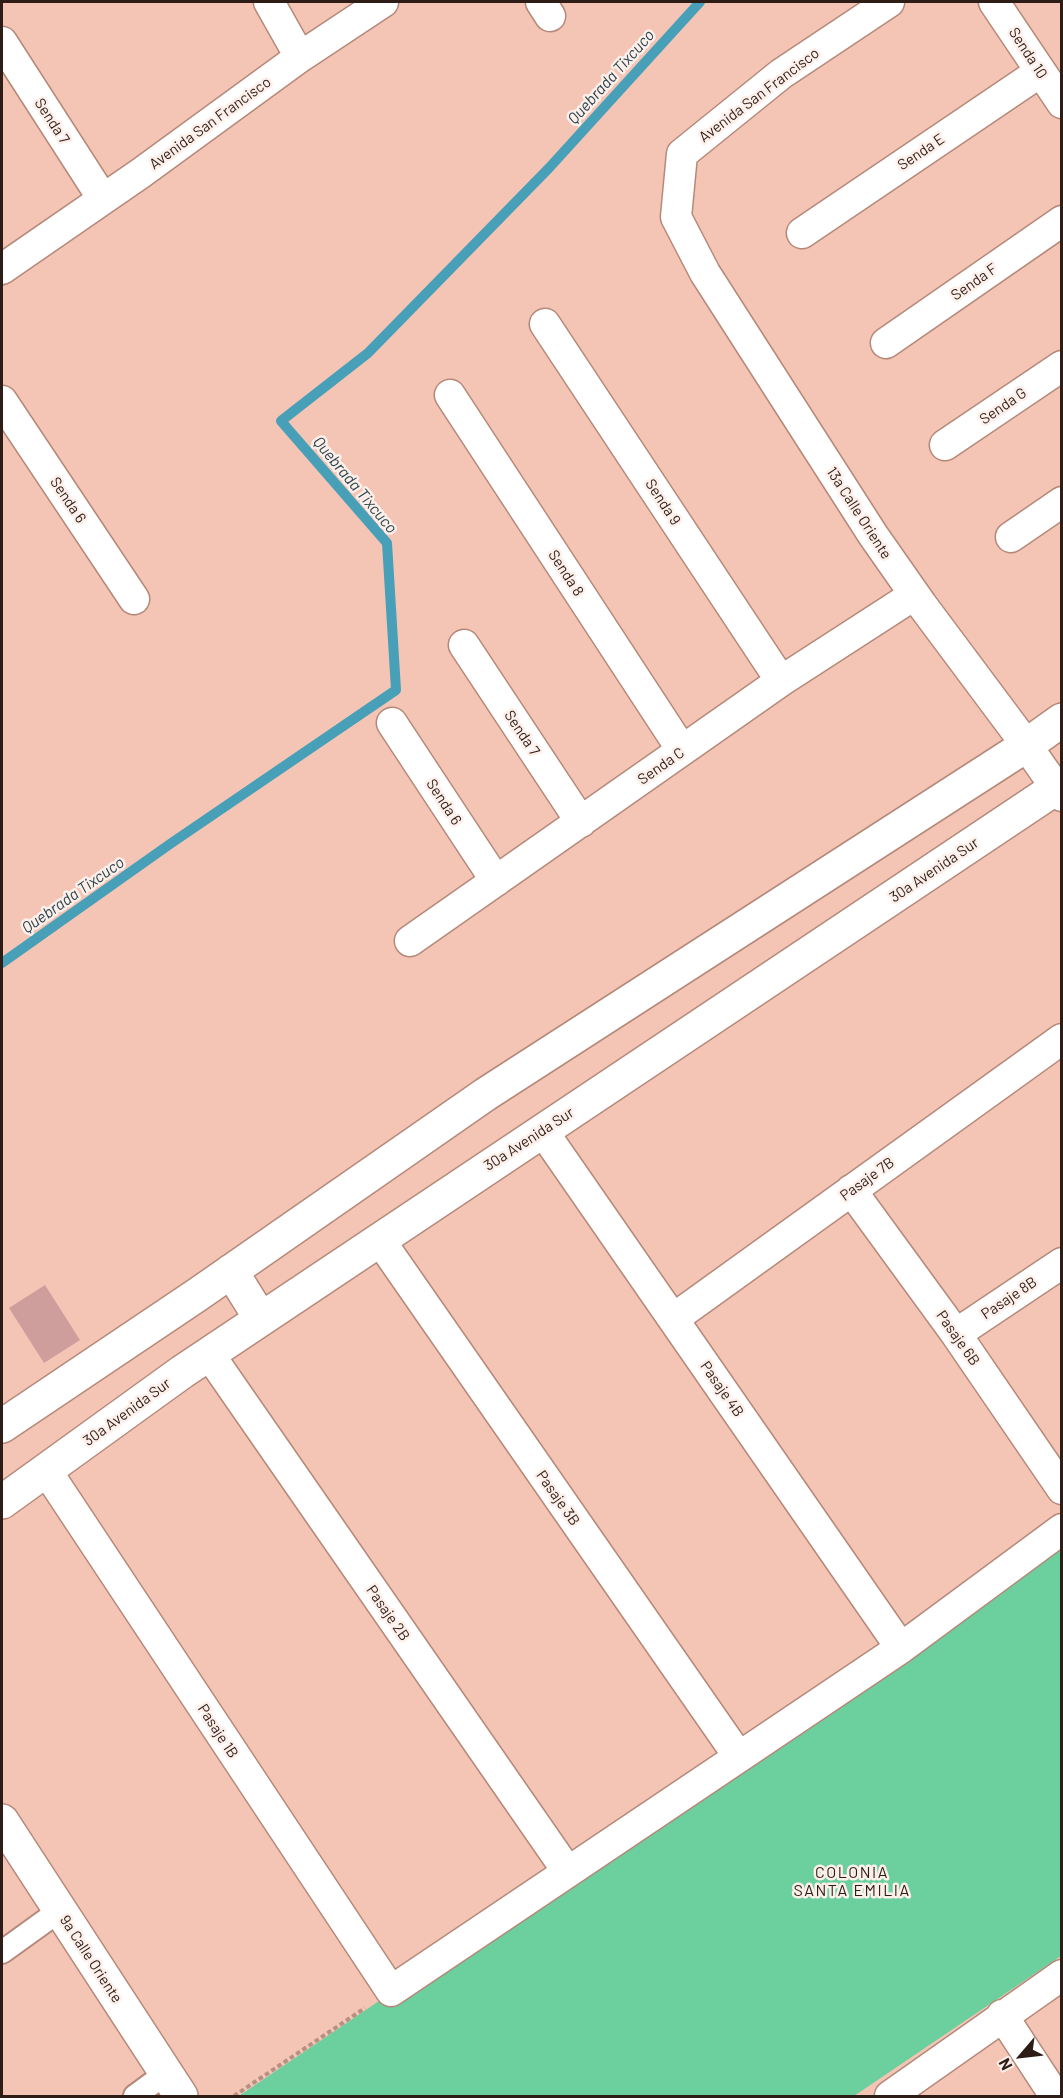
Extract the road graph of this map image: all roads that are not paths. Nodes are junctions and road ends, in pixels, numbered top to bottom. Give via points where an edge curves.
1 (269, 2) edge
2 (383, 2) edge
3 (889, 2) edge
4 (994, 2) edge
5 (2, 42) edge
6 (300, 57) junction
7 (1040, 72) junction
8 (1062, 103) edge
9 (103, 199) junction
10 (676, 217) joint
11 (1062, 221) edge
12 (802, 233) dead end
13 (2, 269) edge
14 (545, 324) dead end
15 (886, 343) dead end
16 (1062, 366) edge
17 (450, 395) dead end
18 (2, 401) edge
19 (945, 446) dead end
20 (1062, 502) edge
21 (1011, 537) dead end
22 (914, 595) junction
23 (134, 599) dead end
24 (464, 645) dead end
25 (781, 681) junction
26 (1062, 720) edge
27 (392, 723) dead end
28 (1027, 746) junction
29 (682, 750) junction
30 (1060, 789) edge
31 (581, 822) junction
32 (496, 881) junction
33 (410, 941) dead end
34 (1062, 1039) edge
35 (542, 1130) junction
36 (851, 1190) junction
37 (379, 1239) junction
38 (1062, 1263) edge
39 (231, 1272) junction
40 (261, 1319) junction
41 (673, 1319) junction
42 (956, 1334) junction
43 (209, 1354) junction
44 (2, 1426) edge
45 (46, 1470) junction
46 (1062, 1489) edge
47 (2, 1502) edge
48 (1062, 1529) edge
49 (901, 1648) junction
50 (739, 1757) junction
51 (2, 1821) edge
52 (568, 1872) junction
53 (60, 1911) junction
54 (2, 1952) edge
55 (1062, 1975) edge
56 (1002, 2016) junction
57 (173, 2085) edge
58 (135, 2097) edge
59 (890, 2097) edge
60 (1055, 2097) edge

1 - 6 street
2 - 6 street, Avenida San Francisco
3 - 10 street, Avenida San Francisco via 781,74 682,154
4 - 7 street, Senda 10
5 - 9 street, Senda 7
6 - 9 street, Avenida San Francisco
7 - 8 street, Senda 10
7 - 12 street, Senda E
9 - 13 street, Avenida San Francisco
10 - 22 street, 13a Calle Oriente via 705,273
11 - 15 street, Senda F
14 - 25 street, Senda 9
16 - 19 street, Senda G
17 - 29 street, Senda 8
18 - 23 street, Senda 6
20 - 21 street
22 - 25 street, Senda C
22 - 28 street, 13a Calle Oriente
24 - 31 street, Senda 7
25 - 29 street, Senda C
26 - 28 street
27 - 32 street, Senda 6
28 - 30 street, 13a Calle Oriente
28 - 39 street via 486,1094
29 - 31 street, Senda C
30 - 35 street, 30a Avenida Sur
31 - 32 street, Senda C
32 - 33 street, Senda C
34 - 36 street, Pasaje 7B
35 - 37 street, 30a Avenida Sur
35 - 41 street, Pasaje 4B
36 - 41 street, Pasaje 7B
36 - 42 street, Pasaje 6B
37 - 40 street, 30a Avenida Sur
37 - 50 street, Pasaje 3B
38 - 42 street, Pasaje 8B
39 - 40 street
39 - 44 street
40 - 43 street, 30a Avenida Sur
41 - 49 street, Pasaje 4B
42 - 46 street, Pasaje 6B
43 - 45 street, 30a Avenida Sur
43 - 52 street, Pasaje 2B
45 - 47 street, 30a Avenida Sur
45 - 52 street, Pasaje 1B via 391,1991
48 - 49 street
49 - 50 street
50 - 52 street
51 - 53 street, 9a Calle Oriente
53 - 54 street
53 - 57 street, 9a Calle Oriente
55 - 56 street
56 - 59 street
56 - 60 street
57 - 58 street

